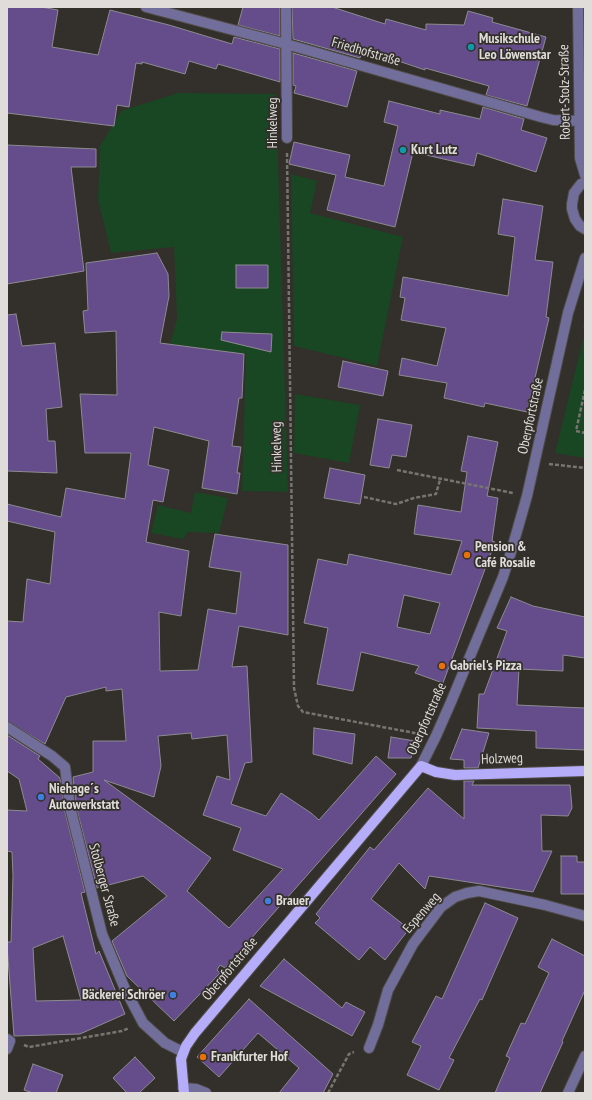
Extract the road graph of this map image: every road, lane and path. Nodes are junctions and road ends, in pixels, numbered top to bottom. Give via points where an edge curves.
1 (146, 7) edge
2 (286, 7) edge
3 (578, 7) edge
4 (286, 44) junction
5 (579, 121) junction
6 (287, 138) joint
7 (585, 175) edge
8 (585, 182) edge
9 (585, 229) edge
10 (585, 258) edge
11 (585, 390) edge
12 (585, 433) edge
13 (535, 462) junction
14 (585, 468) edge
15 (397, 470) dead end
16 (440, 480) junction
17 (527, 496) junction
18 (364, 497) dead end
19 (7, 727) edge
20 (436, 736) junction
21 (422, 766) junction
22 (585, 771) edge
23 (585, 916) edge
24 (143, 1023) junction
25 (8, 1043) edge
26 (369, 1048) joint
27 (183, 1052) junction
28 (585, 1056) edge
29 (184, 1090) edge
30 (206, 1093) edge
31 (328, 1093) edge
32 (568, 1093) edge

1 - 4 street, Friedhofstraße
2 - 4 street
3 - 5 street, Robert-Stolz-Straße
4 - 5 street, Friedhofstraße via 541,117
4 - 6 street, Hinkelweg
5 - 7 street, Robert-Stolz-Straße via 580,158
6 - 20 path, Hinkelweg via 294,688 298,706 303,712
8 - 9 street via 574,194 572,204 575,219
10 - 13 street, Oberpfortstraße via 568,313
11 - 12 path via 576,431
13 - 14 path
13 - 17 street, Oberpfortstraße
15 - 16 path
16 - 17 path
16 - 18 path via 436,494 396,504
17 - 20 street, Oberpfortstraße via 503,577
19 - 24 street, Stolberger Straße via 65,766 70,807 102,934 125,990
20 - 21 street, Oberpfortstraße
21 - 22 main road, Holzweg via 436,772 455,775
21 - 27 main road, Oberpfortstraße via 195,1033
23 - 26 street, Espenweg via 479,891 455,897 441,908 413,944 388,990
24 - 25 path via 122,1031 29,1047
24 - 27 street, Stolberger Straße via 165,1043
26 - 31 path via 349,1054
27 - 29 main road
28 - 32 street
29 - 30 street via 196,1089

